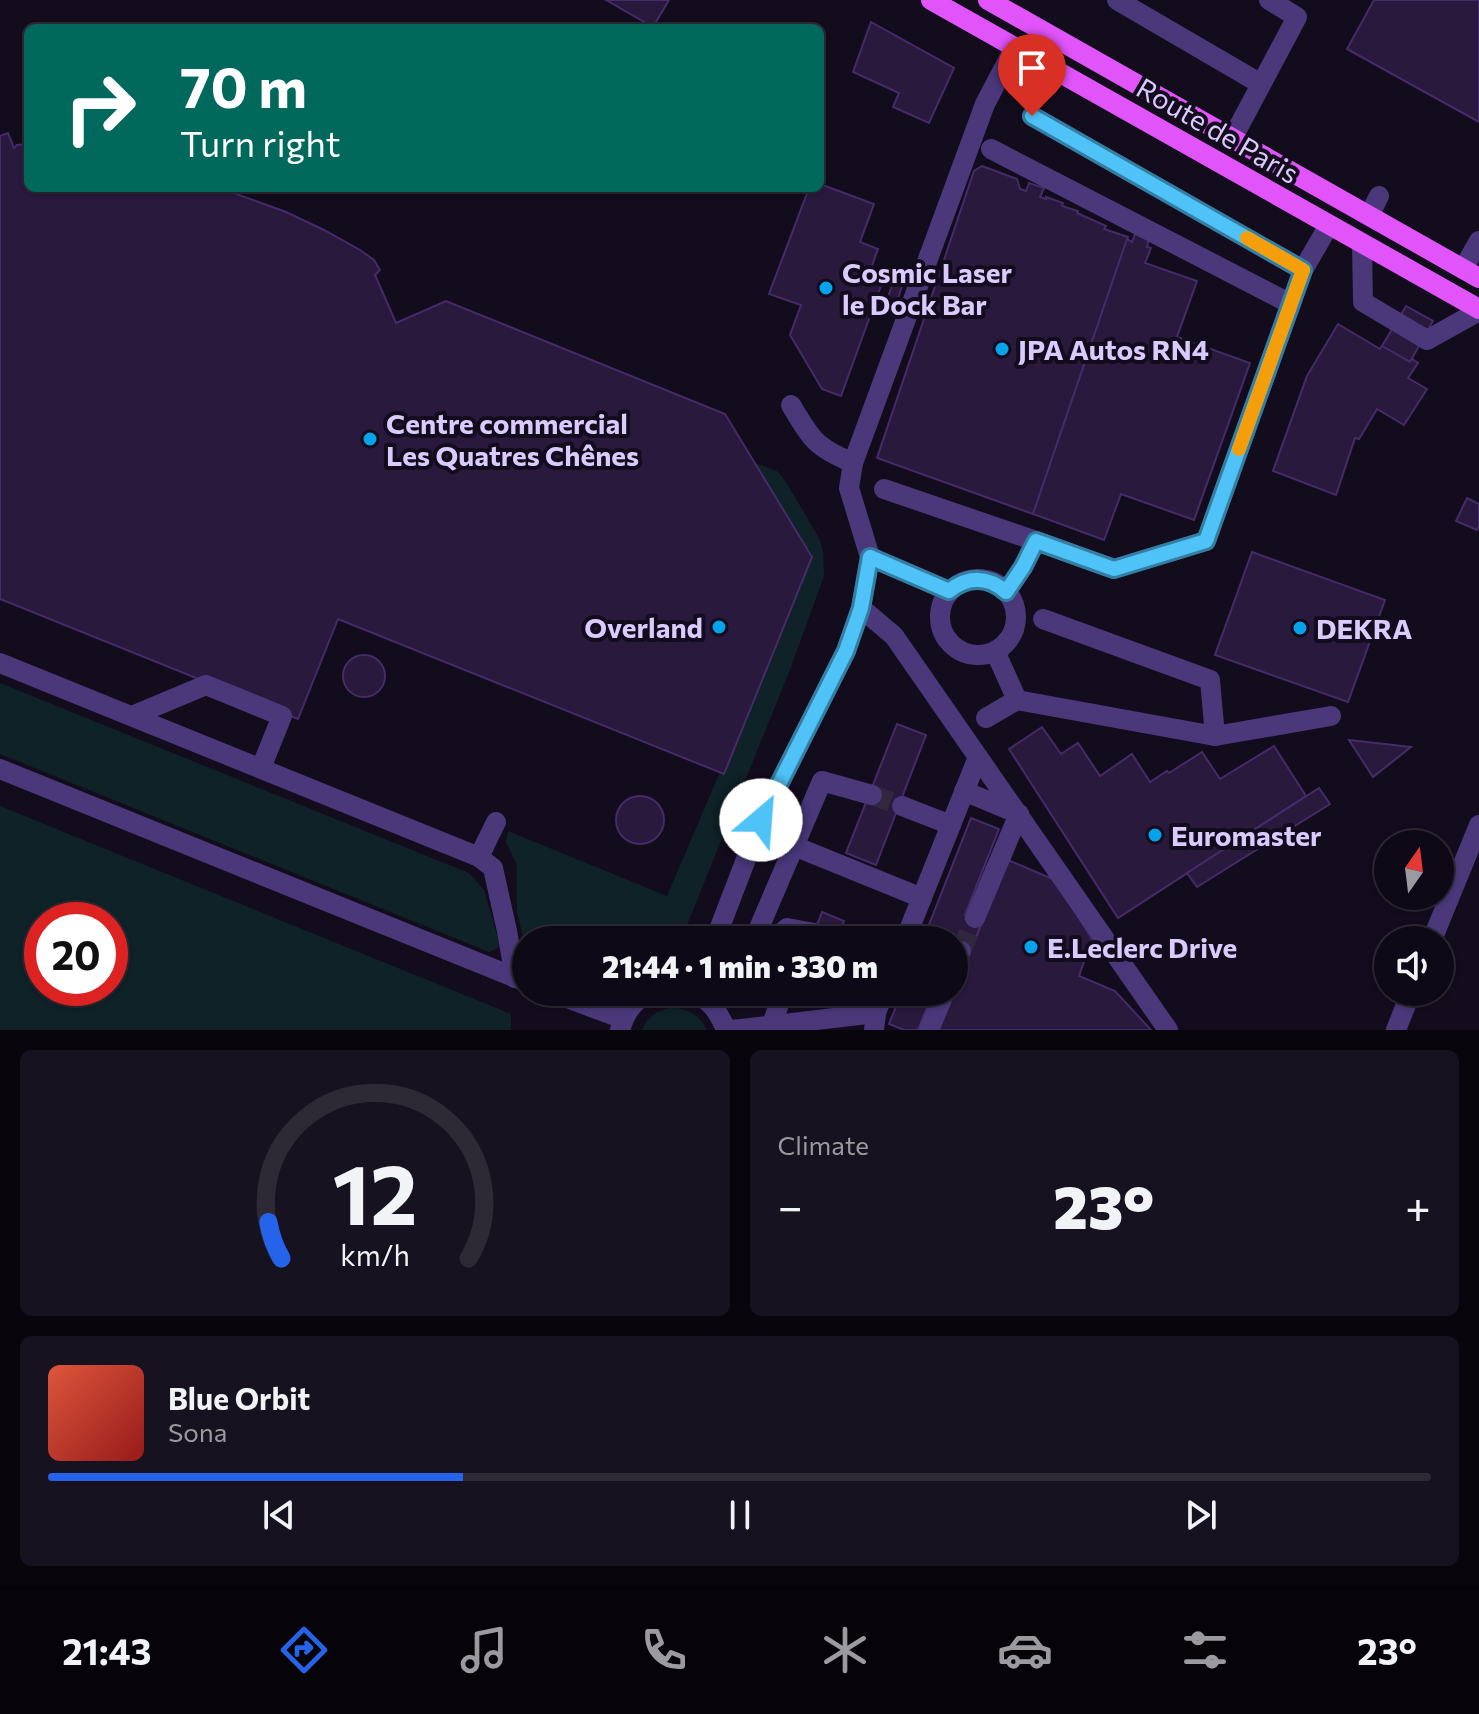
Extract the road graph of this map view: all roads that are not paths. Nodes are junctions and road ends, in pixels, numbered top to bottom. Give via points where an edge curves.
1 (931, 0) edge
2 (988, 0) edge
3 (1117, 0) edge
4 (1269, 0) edge
5 (1015, 47) junction
6 (1261, 84) junction
7 (1032, 116) dead end
8 (1232, 139) junction
9 (991, 149) dead end
10 (1379, 196) dead end
11 (1369, 216) junction
12 (1329, 225) junction
13 (1479, 241) edge
14 (1362, 244) junction
15 (1303, 270) junction
16 (1471, 274) edge
17 (1291, 304) junction
18 (1479, 310) edge
19 (791, 405) dead end
20 (853, 463) junction
21 (884, 489) dead end
22 (1036, 541) junction
23 (870, 557) junction
24 (949, 591) junction
25 (1006, 592) junction
26 (861, 608) junction
27 (1043, 619) dead end
28 (995, 651) junction
29 (0, 663) edge
30 (1017, 700) junction
31 (132, 716) junction
32 (1331, 716) dead end
33 (986, 718) dead end
34 (1215, 736) junction
35 (978, 757) junction
36 (261, 768) junction
37 (0, 769) edge
38 (964, 791) junction
39 (872, 795) tunnel mouth
40 (902, 806) tunnel mouth
41 (1019, 814) junction
42 (496, 822) dead end
43 (951, 825) junction
44 (1479, 825) edge
45 (794, 846) junction
46 (479, 857) junction
47 (922, 898) junction
48 (975, 918) tunnel mouth
49 (720, 926) edge
50 (760, 926) edge
51 (911, 926) edge
52 (1438, 926) edge
53 (512, 950) edge
54 (512, 977) edge
55 (582, 1006) edge
56 (631, 1006) edge
57 (713, 1006) edge
58 (778, 1006) edge
59 (939, 1006) edge
60 (1405, 1006) edge
61 (875, 1022) edge
62 (621, 1024) edge
63 (772, 1025) junction
64 (729, 1030) edge
65 (929, 1030) edge
66 (1168, 1030) edge
67 (1396, 1030) edge

1 - 5 main road, Route de Paris
2 - 8 main road, Route de Paris
3 - 6 street
4 - 6 street via 1297,17
5 - 12 main road, Route de Paris
5 - 20 street via 985,104
6 - 8 street
7 - 15 street
8 - 11 main road, Route de Paris
9 - 17 street
10 - 11 street
11 - 16 main road, Route de Paris
12 - 14 main road, Route de Paris
12 - 15 street
13 - 16 street
14 - 18 main road, Route de Paris
14 - 18 street via 1363,302 1427,340
15 - 17 street
17 - 22 street via 1206,541 1114,569
19 - 20 street via 816,443
20 - 23 street via 849,488
21 - 22 street
22 - 25 street
23 - 24 street
23 - 26 street
24 - 25 street via 978,579
24 - 28 street via 940,615 947,640 969,654
25 - 28 street via 1015,609 1014,629
26 - 35 street via 894,636
26 - 49 street via 846,651 761,820
27 - 34 street via 1210,680
28 - 30 street
29 - 31 street
30 - 33 street
30 - 34 street
31 - 36 street
31 - 36 street via 206,685 282,716
32 - 34 street
35 - 38 street
35 - 41 street
36 - 46 street
37 - 54 street
38 - 41 street
38 - 43 street
39 - 45 street via 822,781
40 - 43 street
41 - 48 street
41 - 66 street
42 - 46 street
43 - 47 street
44 - 52 street
45 - 47 street
45 - 50 street
46 - 53 street via 493,868
47 - 51 street
55 - 62 street
56 - 62 street
57 - 64 street
58 - 63 street
59 - 65 street
60 - 67 street
61 - 63 street
63 - 64 street

